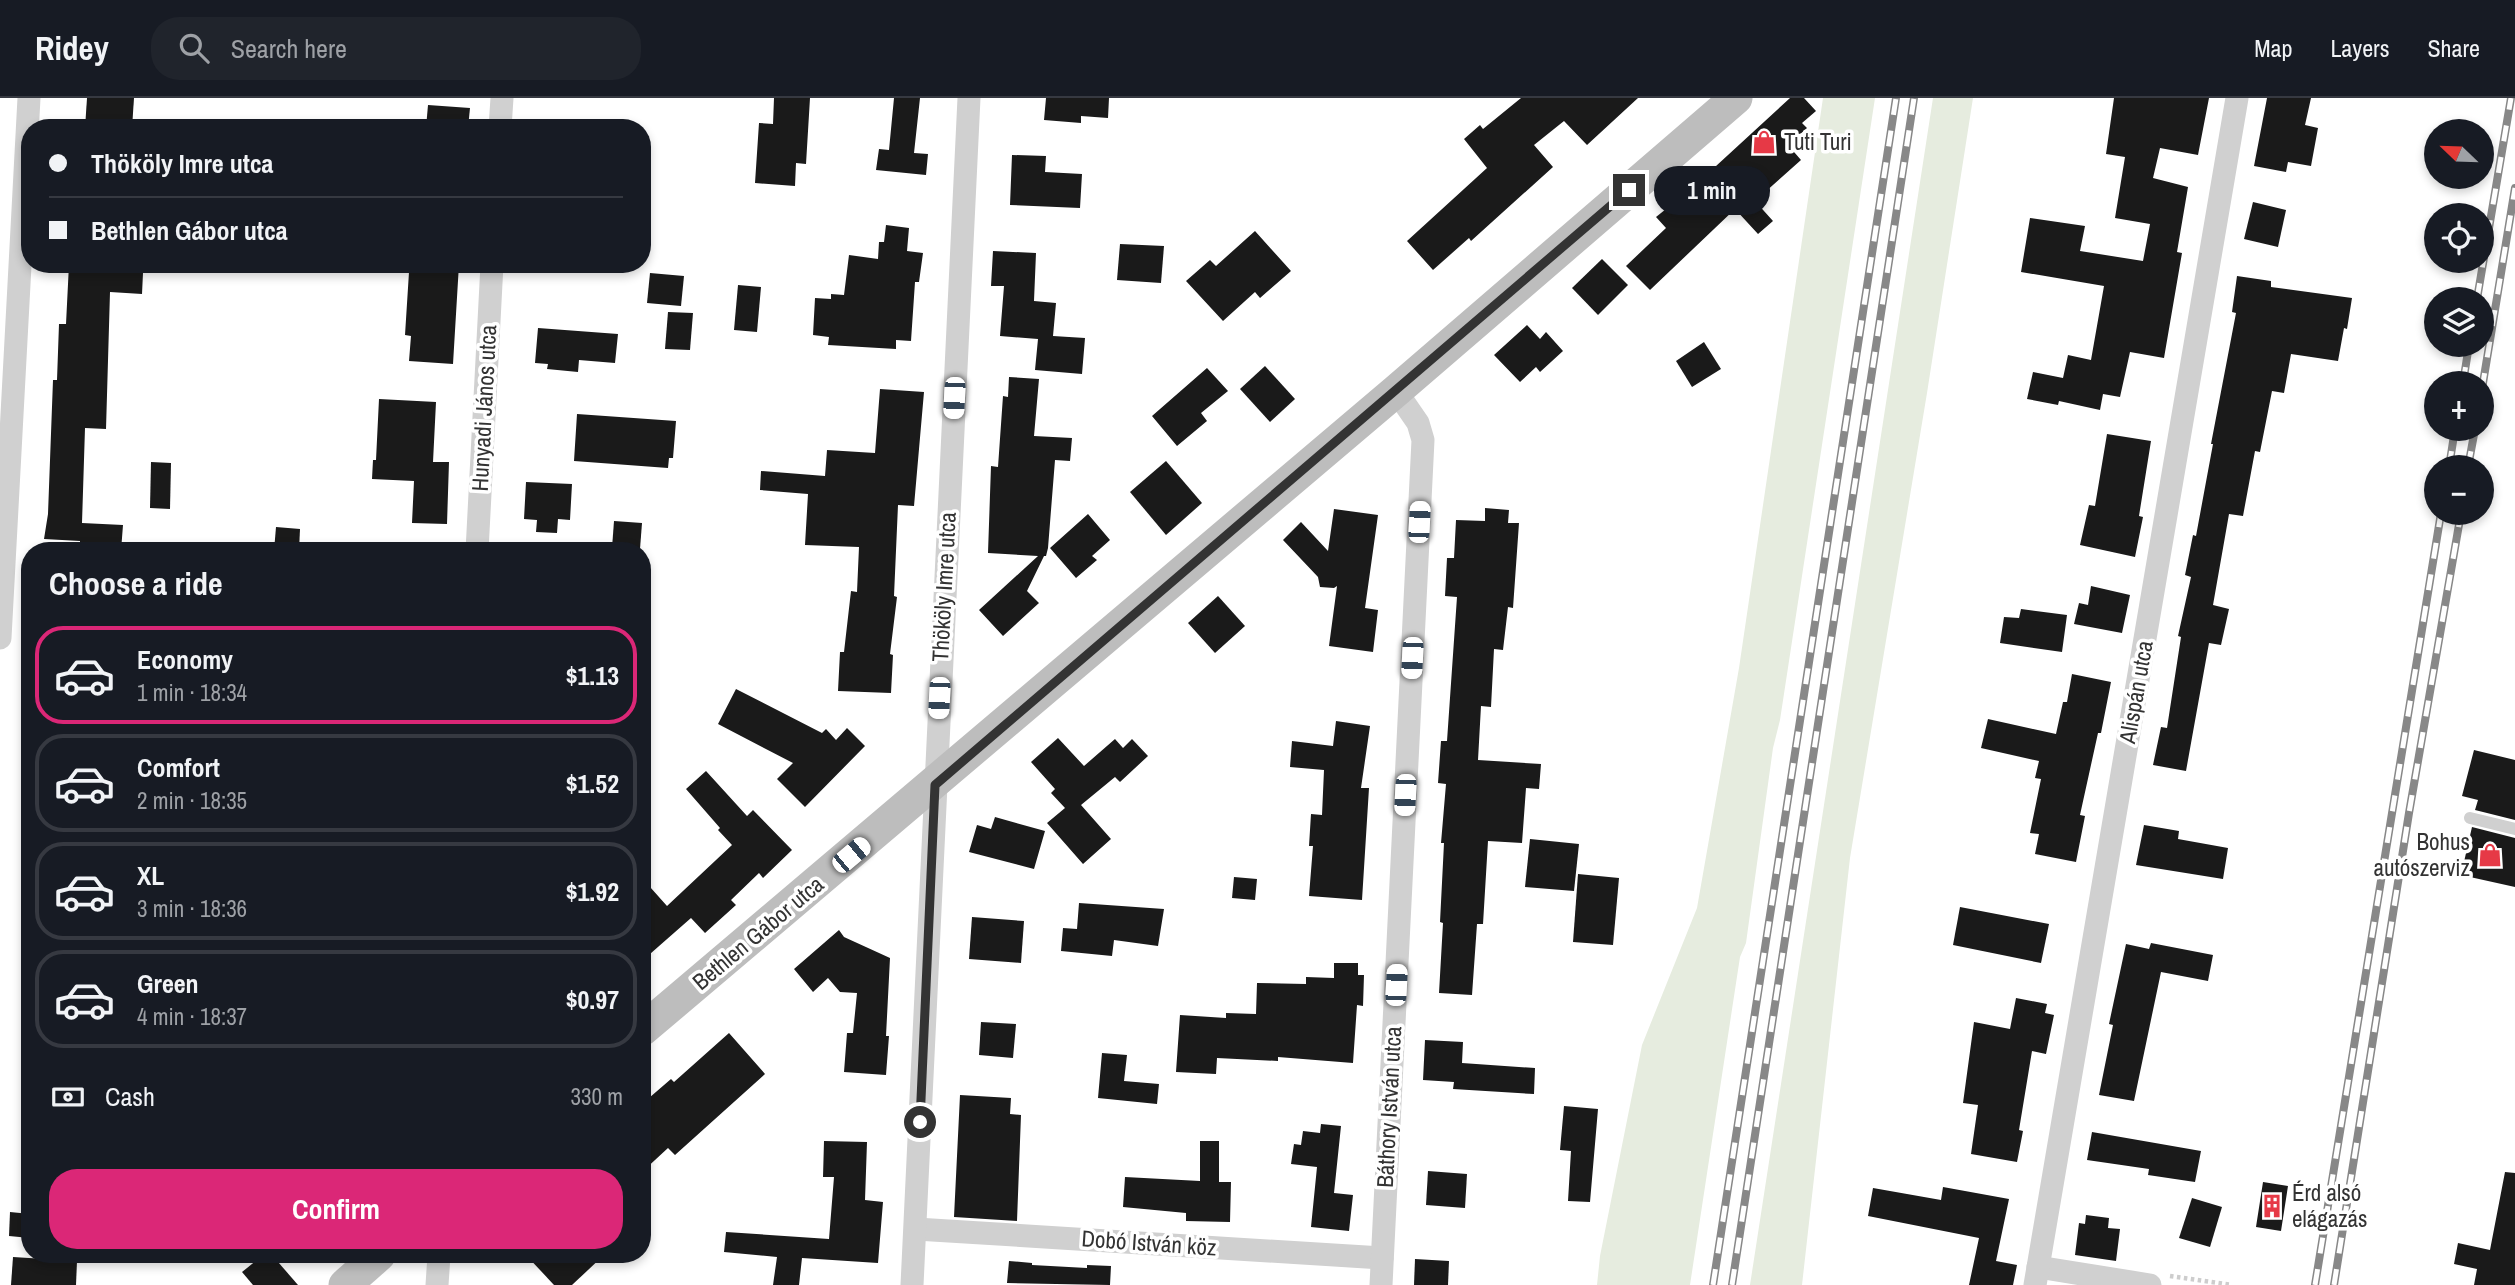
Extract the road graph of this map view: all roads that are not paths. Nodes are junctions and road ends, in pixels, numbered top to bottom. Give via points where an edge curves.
1 (29, 98) edge
2 (502, 98) edge
3 (969, 98) edge
4 (1736, 98) edge
5 (2237, 98) edge
6 (28, 119) edge
7 (501, 119) edge
8 (21, 225) edge
9 (492, 273) edge
10 (1396, 391) junction
11 (5, 480) edge
12 (477, 542) edge
13 (0, 638) edge
14 (935, 785) junction
15 (2470, 818) dead end
16 (2515, 829) edge
17 (651, 1022) edge
18 (916, 1229) junction
19 (1382, 1258) junction
20 (370, 1263) edge
21 (438, 1263) edge
22 (2036, 1276) edge
23 (345, 1285) edge
24 (437, 1285) edge
25 (912, 1285) edge
26 (1381, 1285) edge
27 (2150, 1285) edge

1 - 6 street
2 - 7 street
3 - 14 street, Thököly Imre utca
4 - 10 street, Bethlen Gábor utca
5 - 22 street, Alispán utca
8 - 11 street
9 - 12 street, Hunyadi János utca
10 - 14 street, Bethlen Gábor utca
10 - 19 street, Báthory István utca via 1423,440
11 - 13 street
14 - 17 street, Bethlen Gábor utca
14 - 18 street, Thököly Imre utca
15 - 16 lane
18 - 19 street, Dobó István köz
18 - 25 street, Thököly Imre utca
19 - 26 street, Báthory István utca
20 - 23 street
21 - 24 street
22 - 27 street

